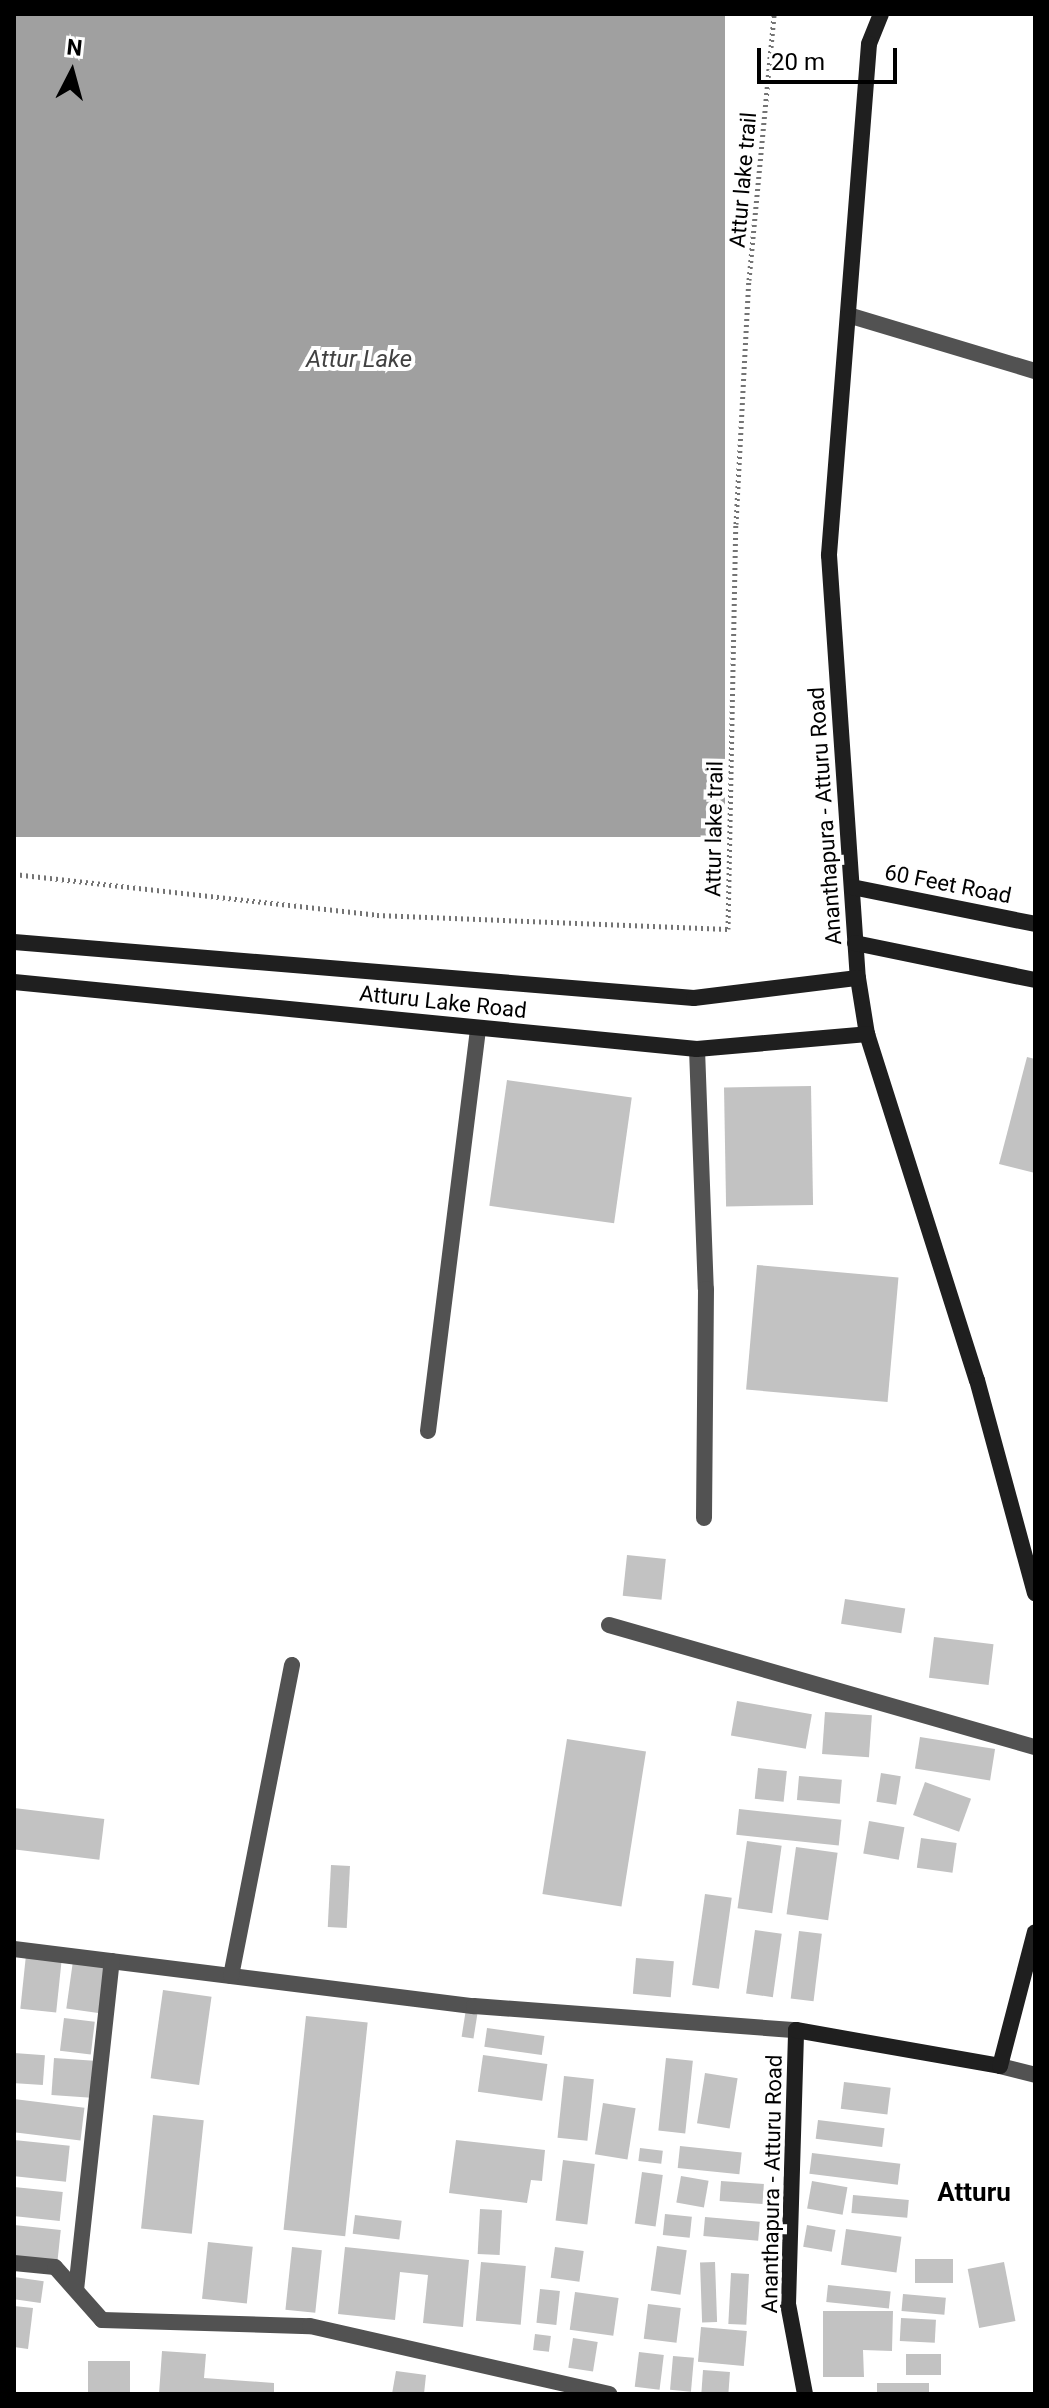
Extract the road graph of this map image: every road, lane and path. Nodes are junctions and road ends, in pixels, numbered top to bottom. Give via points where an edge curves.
1 (774, 14) edge
2 (881, 14) edge
3 (848, 315) junction
4 (1035, 371) edge
5 (14, 874) edge
6 (852, 887) junction
7 (1035, 924) edge
8 (14, 942) edge
9 (855, 943) junction
10 (858, 978) junction
11 (1035, 980) edge
12 (14, 982) edge
13 (478, 1028) junction
14 (867, 1034) junction
15 (697, 1049) junction
16 (428, 1431) dead end
17 (704, 1518) dead end
18 (1035, 1593) edge
19 (609, 1625) dead end
20 (292, 1665) dead end
21 (1035, 1747) edge
22 (1035, 1932) edge
23 (14, 1949) edge
24 (112, 1961) junction
25 (231, 1976) junction
26 (796, 2030) junction
27 (1000, 2066) junction
28 (1035, 2075) edge
29 (14, 2263) edge
30 (76, 2290) junction
31 (609, 2394) edge
32 (805, 2394) edge

1 - 5 path, Attur lake trail via 749,280 736,524 728,929 377,915
2 - 3 street, Ananthapura - Atturu Road via 869,44
3 - 4 street
3 - 6 street, Ananthapura - Atturu Road via 829,555
6 - 7 street, 60 Feet Road
6 - 9 street, Ananthapura - Atturu Road
8 - 10 street, Atturu Lake Road via 694,998
9 - 10 street, Ananthapura - Atturu Road
9 - 11 street
10 - 14 street, Ananthapura - Atturu Road
12 - 13 street, Atturu Lake Road
13 - 15 street, Atturu Lake Road
13 - 16 street
14 - 15 street, Atturu Lake Road
14 - 18 street, Ananthapura - Atturu Road via 977,1380
15 - 17 street via 706,1289
19 - 21 street
20 - 25 street
22 - 27 street
23 - 24 street
24 - 25 street
24 - 30 street
25 - 26 street via 474,2006
26 - 27 street, Ananthapura - Atturu Road
26 - 32 street, Ananthapura - Atturu Road via 788,2304
27 - 28 street
29 - 30 street via 55,2267
30 - 31 street via 102,2320 310,2326

